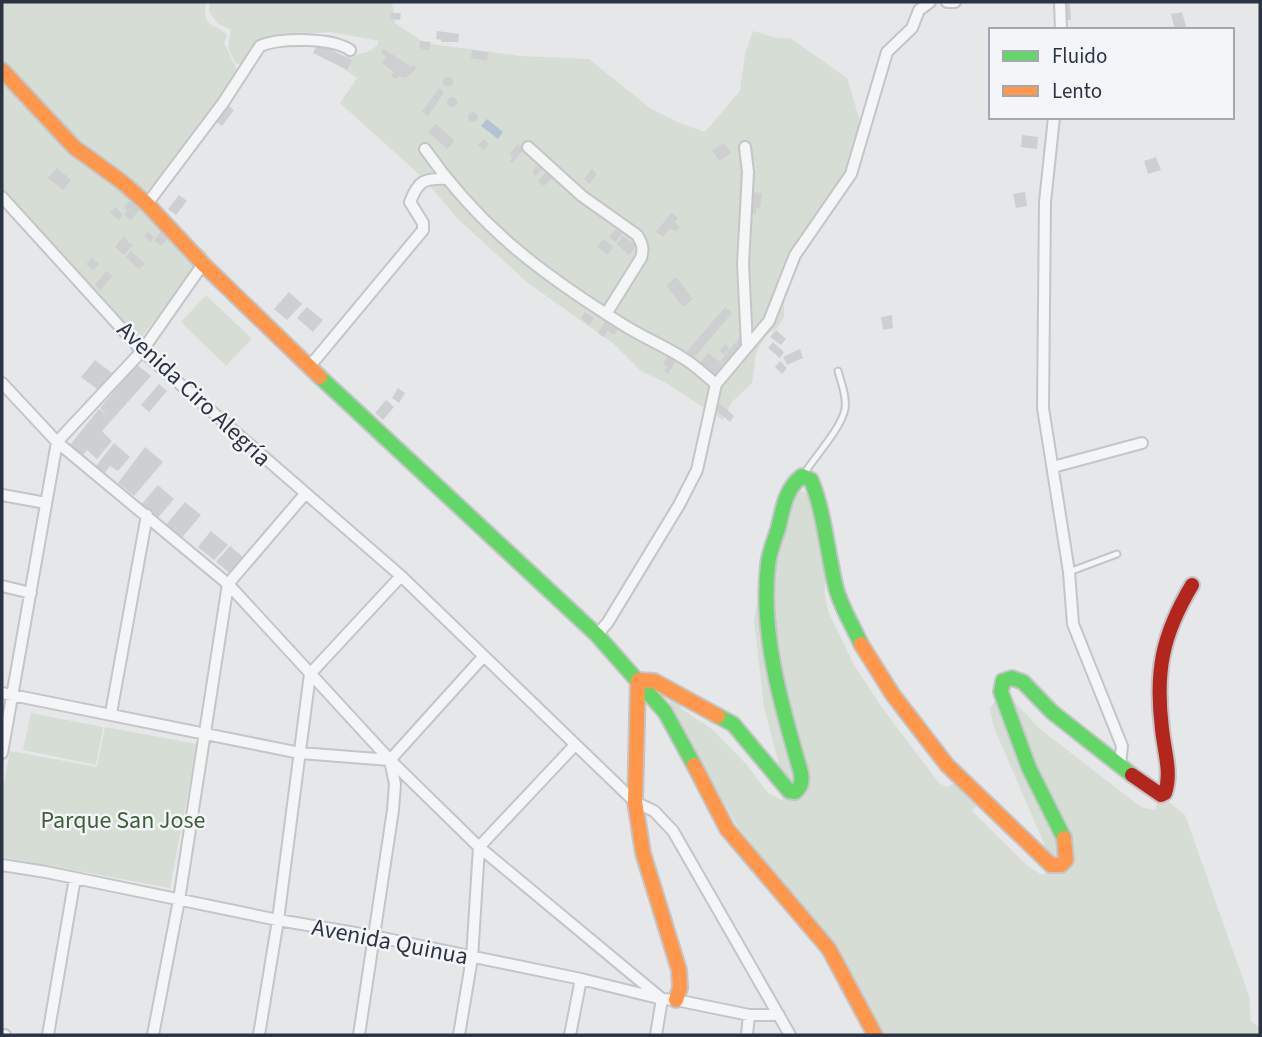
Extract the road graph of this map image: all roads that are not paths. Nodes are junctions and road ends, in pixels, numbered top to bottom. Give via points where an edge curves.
1 (930, 2) edge
2 (947, 2) edge
3 (955, 2) edge
4 (1060, 2) edge
5 (1061, 28) edge
6 (350, 50) dead end
7 (2, 70) edge
8 (1054, 119) edge
9 (527, 147) dead end
10 (745, 147) dead end
11 (425, 149) dead end
12 (446, 179) junction
13 (4, 203) edge
14 (147, 204) junction
15 (203, 264) junction
16 (606, 314) junction
17 (747, 345) junction
18 (142, 351) junction
19 (310, 366) junction
20 (838, 371) dead end
21 (2, 383) edge
22 (716, 384) junction
23 (57, 442) junction
24 (1142, 443) dead end
25 (1053, 467) junction
26 (802, 476) junction
27 (305, 494) junction
28 (2, 495) edge
29 (46, 503) junction
30 (147, 515) junction
31 (1117, 554) dead end
32 (1069, 572) junction
33 (401, 576) junction
34 (228, 584) junction
35 (1192, 585) dead end
36 (2, 586) edge
37 (31, 593) junction
38 (597, 635) junction
39 (483, 657) junction
40 (310, 674) junction
41 (638, 680) junction
42 (8, 694) edge
43 (111, 713) junction
44 (206, 733) junction
45 (575, 745) junction
46 (2, 753) edge
47 (300, 753) junction
48 (390, 760) junction
49 (1120, 765) junction
50 (635, 802) junction
51 (479, 847) junction
52 (2, 865) edge
53 (75, 878) junction
54 (179, 900) junction
55 (278, 920) junction
56 (373, 936) junction
57 (472, 958) junction
58 (581, 979) junction
59 (669, 999) junction
60 (749, 1015) junction
61 (779, 1015) junction
62 (48, 1035) edge
63 (153, 1035) edge
64 (259, 1035) edge
65 (359, 1035) edge
66 (459, 1035) edge
67 (570, 1035) edge
68 (656, 1035) edge
69 (747, 1035) edge
70 (790, 1035) edge
71 (875, 1035) edge

1 - 17 street via 887,52 851,174 794,256 769,321
2 - 3 street
4 - 5 street
6 - 14 street via 306,40 260,46
7 - 14 street via 74,147
8 - 25 street via 1045,214 1043,395
9 - 16 street via 642,242 641,258
10 - 17 street
11 - 12 street
12 - 16 street via 503,240
12 - 19 street via 427,179 419,185 410,202 424,223 423,230
13 - 18 street, Avenida Ciro Alegría
14 - 15 street
15 - 18 street
15 - 19 street
16 - 22 street via 683,358
17 - 22 street
18 - 23 street
18 - 27 street, Avenida Ciro Alegría
19 - 38 street
20 - 26 lane via 845,409
21 - 23 street
22 - 38 street via 697,470 680,505
23 - 29 street
23 - 30 street
24 - 25 street
25 - 32 street
26 - 41 street via 783,505 768,564 767,598 786,717 802,773 799,789 789,791 733,724 654,681
26 - 49 street via 811,480 820,502 843,608 892,695 947,765 1051,865 1066,860 1066,847 1001,692 1003,681 1023,682 1052,712
27 - 33 street, Avenida Ciro Alegría
27 - 34 street
28 - 29 street
29 - 37 street
30 - 34 street
30 - 43 street
31 - 32 lane
32 - 49 street via 1073,624 1122,746
33 - 39 street, Avenida Ciro Alegría
33 - 40 street
34 - 40 street
34 - 44 street
35 - 49 street via 1163,647 1158,702 1168,789 1161,795 1153,791
36 - 37 street
37 - 42 street
38 - 41 street
39 - 45 street, Avenida Ciro Alegría
39 - 48 street
40 - 47 street
40 - 48 street
41 - 50 street
41 - 71 street via 665,712 727,829 829,949
42 - 43 street
42 - 46 street
43 - 44 street
44 - 47 street
44 - 54 street
45 - 50 street, Avenida Ciro Alegría
45 - 51 street
47 - 48 street
47 - 55 street
48 - 51 street
48 - 56 street via 396,784
50 - 59 street via 643,853 679,970 680,988
50 - 61 street, Avenida Ciro Alegría via 654,811 673,831
51 - 57 street
51 - 59 street
52 - 53 street, Avenida Quinua
53 - 54 street, Avenida Quinua
53 - 62 street
54 - 55 street, Avenida Quinua
54 - 63 street
55 - 56 street, Avenida Quinua
55 - 64 street
56 - 57 street, Avenida Quinua
56 - 65 street
57 - 58 street, Avenida Quinua
57 - 66 street
58 - 59 street, Avenida Quinua
58 - 67 street
59 - 60 street, Avenida Quinua
59 - 68 street
60 - 61 street, Avenida Quinua
60 - 69 street
61 - 70 street, Avenida Ciro Alegría

